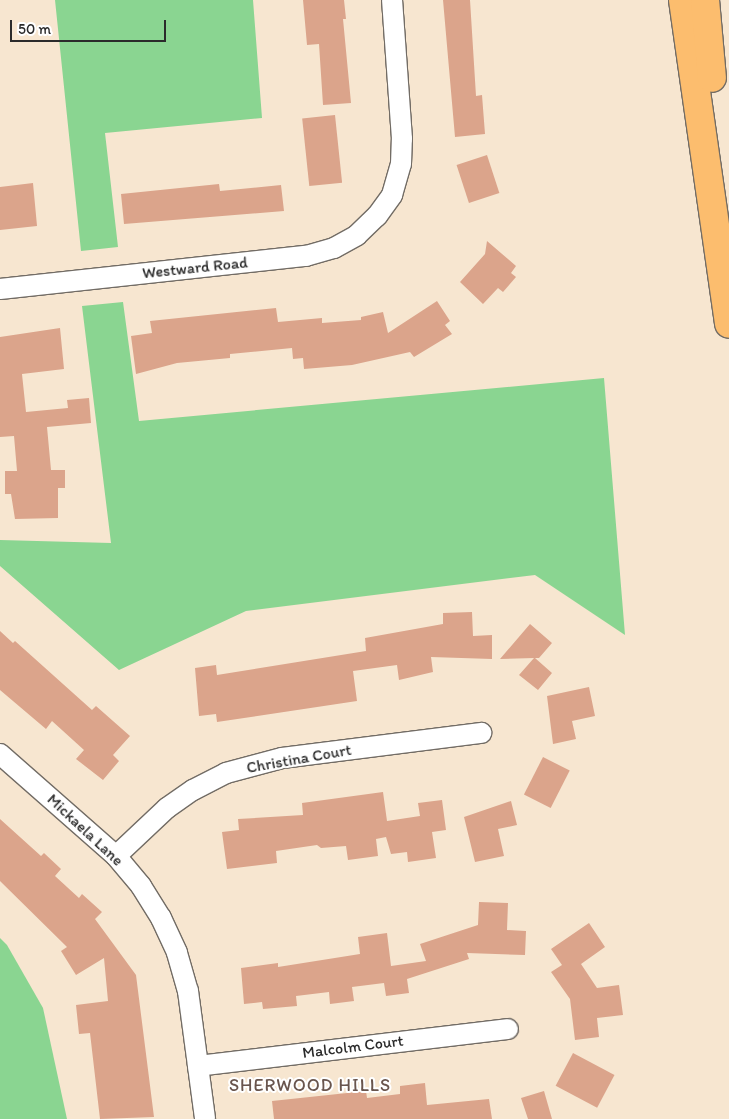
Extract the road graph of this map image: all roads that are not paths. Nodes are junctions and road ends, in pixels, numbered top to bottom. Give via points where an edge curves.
1 (392, 0) edge
2 (683, 0) edge
3 (705, 0) edge
4 (729, 274) edge
5 (0, 288) edge
6 (729, 324) edge
7 (481, 733) dead end
8 (0, 754) edge
9 (116, 856) junction
10 (508, 1029) dead end
11 (198, 1066) junction
12 (205, 1119) edge

1 - 5 street, Westward Road via 401,156 392,195 377,216 346,242 306,256
2 - 6 highway
3 - 4 highway
7 - 9 street, Christina Court via 282,758 226,773 192,790 167,808
8 - 9 street, Mickaela Lane
9 - 11 street, Mickaela Lane via 146,894 177,953 188,991
10 - 11 street, Malcolm Court
11 - 12 street, Mickaela Lane

